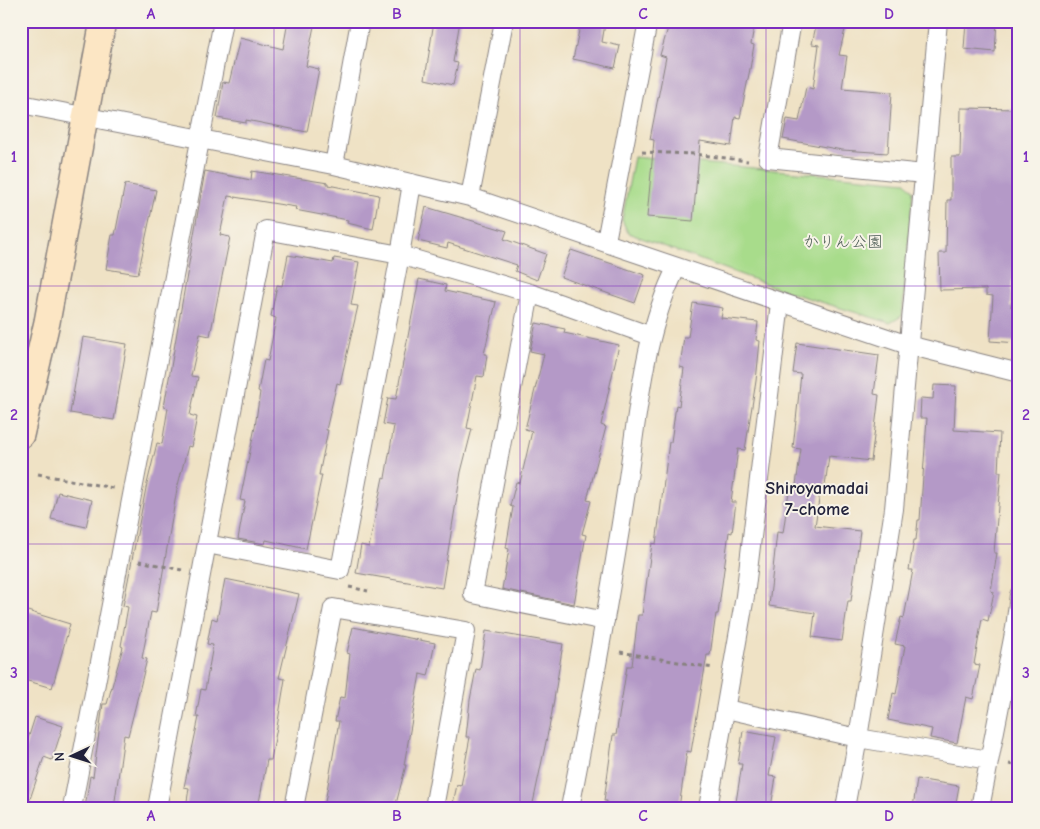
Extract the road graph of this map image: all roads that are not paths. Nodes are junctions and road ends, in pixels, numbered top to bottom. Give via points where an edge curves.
1 (104, 21) edge
2 (223, 21) edge
3 (360, 21) edge
4 (504, 21) edge
5 (648, 21) edge
6 (792, 21) edge
7 (938, 21) edge
8 (21, 104) edge
9 (86, 117) junction
10 (201, 138) junction
11 (334, 164) junction
12 (924, 174) junction
13 (412, 183) junction
14 (470, 197) junction
15 (606, 242) junction
16 (400, 255) junction
17 (676, 267) junction
18 (530, 294) junction
19 (780, 303) junction
20 (651, 336) junction
21 (908, 346) junction
22 (1019, 373) edge
23 (21, 435) edge
24 (207, 544) junction
25 (1019, 595) edge
26 (606, 621) junction
27 (726, 709) junction
28 (858, 738) junction
29 (989, 760) junction
30 (72, 808) edge
31 (157, 808) edge
32 (294, 808) edge
33 (434, 808) edge
34 (570, 808) edge
35 (708, 808) edge
36 (845, 808) edge
37 (980, 808) edge

1 - 9 street
2 - 10 street
3 - 11 street
4 - 14 street
5 - 15 street
6 - 12 street via 768,158
7 - 12 street
8 - 9 street
9 - 10 street
9 - 23 street via 47,322
10 - 11 street
10 - 30 street
11 - 13 street
12 - 21 street
13 - 14 street
13 - 16 street
14 - 15 street
15 - 17 street
16 - 18 street
16 - 24 street via 266,230
16 - 24 street via 340,570
17 - 19 street
17 - 20 street
18 - 20 street
18 - 26 street via 473,594
19 - 21 street
19 - 27 street via 746,596
20 - 26 street
21 - 22 street
21 - 28 street via 894,509
24 - 31 street
25 - 29 street
26 - 34 street
27 - 28 street
27 - 35 street
28 - 29 street
28 - 36 street
29 - 37 street
32 - 33 street via 333,608 466,631

